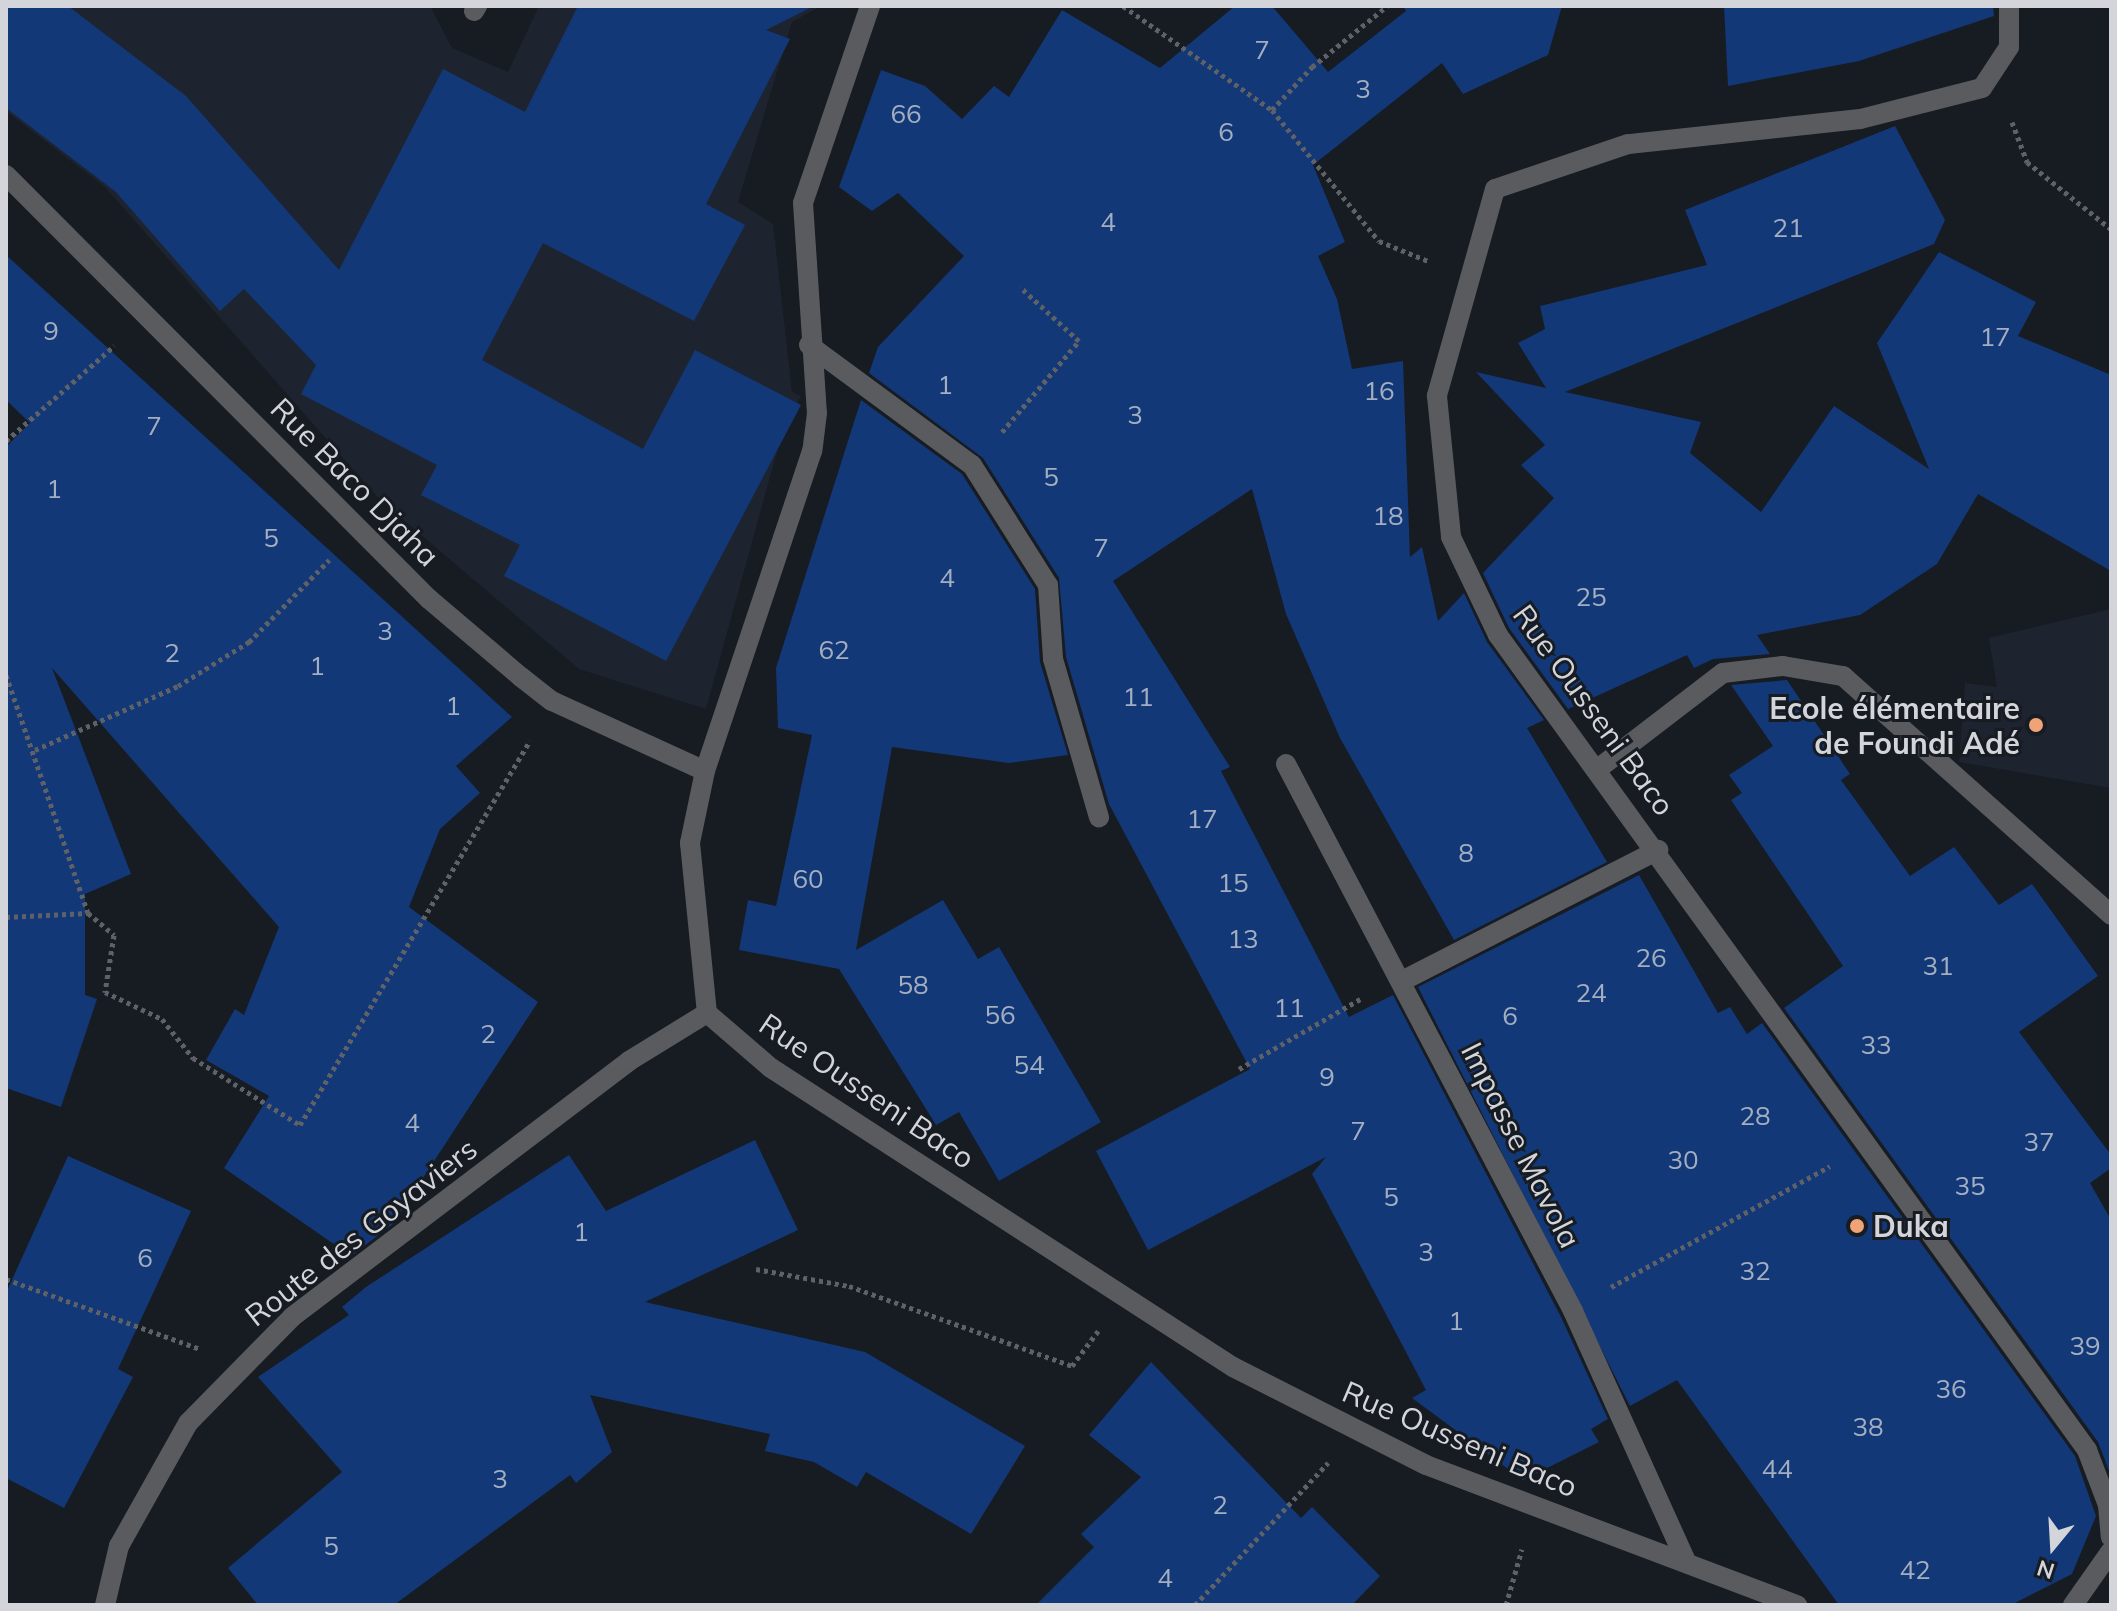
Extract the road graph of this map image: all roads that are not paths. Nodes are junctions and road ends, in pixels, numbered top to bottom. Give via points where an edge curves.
1 (870, 6) edge
2 (2009, 6) edge
3 (6, 175) edge
4 (809, 345) junction
5 (1286, 764) dead end
6 (1599, 768) junction
7 (705, 771) junction
8 (1099, 817) dead end
9 (1658, 850) junction
10 (2111, 915) edge
11 (1400, 979) junction
12 (707, 1013) junction
13 (2111, 1537) edge
14 (2111, 1551) edge
15 (1686, 1561) junction
16 (105, 1605) edge
17 (1797, 1605) edge
18 (2073, 1605) edge

1 - 4 street via 803,203
2 - 6 street, Rue Ousseni Baco via 2009,47 1982,88 1860,119 1628,144 1495,189 1437,396 1451,537 1498,635
3 - 7 street, Rue Baco Djaha via 429,599 552,701
4 - 7 street via 817,413 812,451
4 - 8 street via 972,465 1048,585 1053,659
5 - 11 street, Impasse Mavola
6 - 9 street, Rue Ousseni Baco
6 - 10 street via 1723,673 1783,666 1843,676
7 - 12 street via 690,843
9 - 11 street
9 - 13 street, Rue Ousseni Baco via 2087,1450 2108,1505
11 - 15 street, Impasse Mavola via 1573,1311
12 - 15 street, Rue Ousseni Baco via 771,1068 1123,1297 1356,1433
12 - 16 street, Route des Goyaviers via 629,1061 292,1317 188,1423 119,1546
14 - 18 street
15 - 17 street, Rue Ousseni Baco

